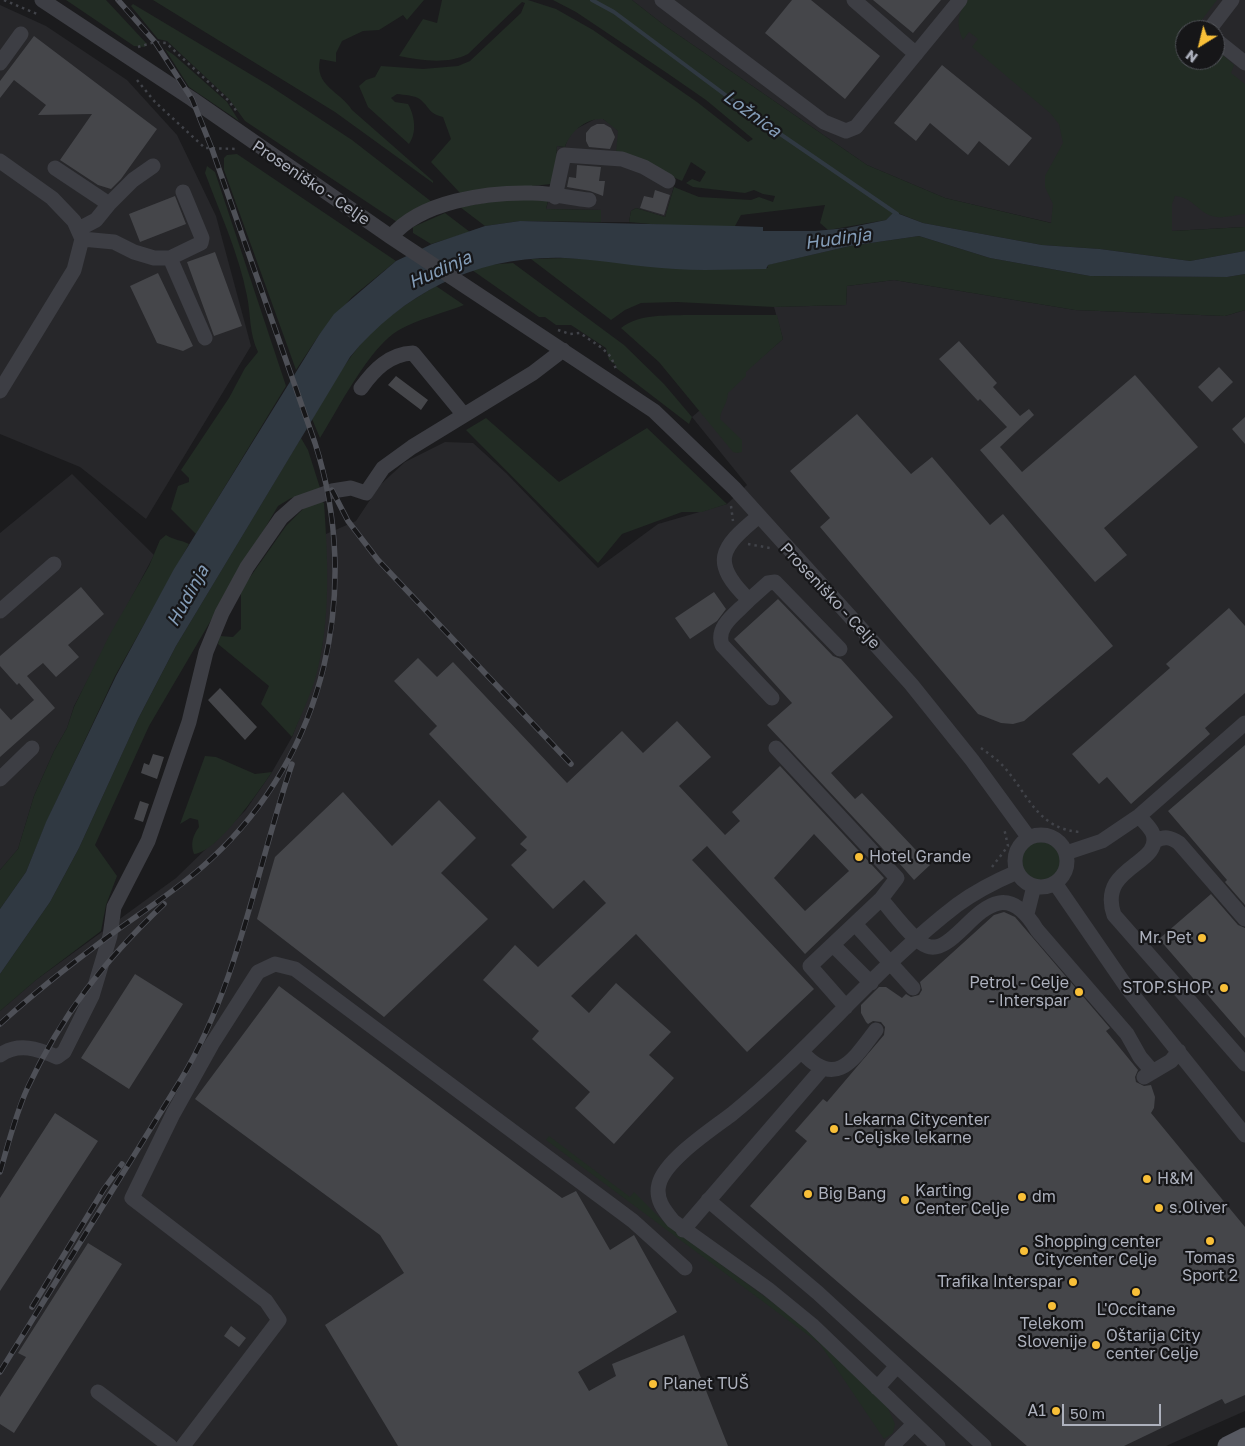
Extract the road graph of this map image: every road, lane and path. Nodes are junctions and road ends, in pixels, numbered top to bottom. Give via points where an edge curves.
1 (4, 0) edge
2 (42, 0) edge
3 (662, 0) edge
4 (854, 0) edge
5 (960, 0) edge
6 (1232, 0) edge
7 (45, 17) dead end
8 (1217, 20) edge
9 (21, 34) dead end
10 (1225, 47) edge
11 (916, 54) junction
12 (0, 63) edge
13 (1245, 63) edge
14 (134, 77) dead end
15 (241, 150) dead end
16 (0, 160) edge
17 (153, 166) dead end
18 (56, 168) dead end
19 (668, 181) dead end
20 (182, 192) dead end
21 (556, 197) junction
22 (589, 200) dead end
23 (109, 204) junction
24 (80, 234) junction
25 (394, 238) junction
26 (170, 258) junction
27 (205, 338) dead end
28 (563, 350) junction
29 (361, 388) dead end
30 (0, 391) edge
31 (464, 415) junction
32 (731, 502) dead end
33 (759, 516) junction
34 (741, 534) junction
35 (777, 555) dead end
36 (54, 564) dead end
37 (749, 600) junction
38 (0, 611) edge
39 (840, 649) dead end
40 (772, 698) dead end
41 (1245, 723) edge
42 (32, 748) dead end
43 (776, 748) dead end
44 (0, 779) edge
45 (1139, 816) junction
46 (1001, 822) dead end
47 (1029, 838) junction
48 (1155, 841) junction
49 (1066, 853) junction
50 (992, 867) dead end
51 (1017, 872) junction
52 (1055, 883) junction
53 (1034, 886) junction
54 (882, 898) junction
55 (1027, 914) junction
56 (1245, 919) edge
57 (855, 924) junction
58 (916, 939) junction
59 (833, 945) junction
60 (891, 964) junction
61 (871, 983) junction
62 (913, 988) dead end
63 (846, 1007) junction
64 (876, 1030) dead end
65 (1179, 1051) junction
66 (802, 1052) junction
67 (0, 1055) edge
68 (1245, 1064) edge
69 (821, 1070) junction
70 (1245, 1135) edge
71 (708, 1200) junction
72 (683, 1230) junction
73 (686, 1268) dead end
74 (897, 1366) junction
75 (877, 1388) junction
76 (98, 1392) dead end
77 (914, 1424) junction
78 (1245, 1437) edge
79 (170, 1446) edge
80 (183, 1446) edge
81 (892, 1446) edge
82 (938, 1446) edge
83 (984, 1446) edge
84 (1227, 1446) edge

1 - 7 path
2 - 25 street
3 - 11 street via 824,122 846,131 856,127
4 - 11 street
5 - 11 street
6 - 8 street
9 - 12 street
10 - 13 street
14 - 15 path, Proseniško - Celje via 155,102 205,148
16 - 24 street via 52,198
17 - 23 street
18 - 23 street
19 - 21 street via 622,159 564,155
20 - 26 street via 202,238 201,243
21 - 22 street
21 - 25 street via 533,193 460,199 404,222
23 - 24 street
24 - 26 street via 154,258
24 - 30 street via 74,270
25 - 28 street
26 - 27 street
28 - 31 street via 533,373
28 - 33 street via 654,411
29 - 31 street via 375,369 399,354 413,353
31 - 67 street via 383,468 366,493 351,488 328,492 298,502 281,518 247,567 222,613 206,652 189,722 170,779 148,841 114,907 102,968 70,1041 57,1057 38,1048 23,1048
32 - 34 path via 733,524
33 - 34 street
33 - 47 street via 910,684 972,760
34 - 35 path, Proseniško - Celje via 748,544 770,548
34 - 37 street via 729,544 722,556 724,569 735,587
36 - 38 street
37 - 39 street via 768,583 775,582
37 - 40 street via 723,627 719,637 722,645
41 - 45 street
42 - 44 street
43 - 54 street via 897,878
45 - 48 street via 1153,832
45 - 49 street via 1102,841
46 - 50 path via 1008,846
47 - 49 street via 1036,835 1051,837 1063,846
47 - 51 street via 1016,852
48 - 56 street via 1163,837 1179,843
48 - 68 street via 1148,853 1115,882 1110,893 1114,915
49 - 52 street via 1066,870
51 - 53 street
51 - 58 street via 958,904
52 - 53 street
52 - 65 street via 1128,989
53 - 55 street
54 - 57 street
54 - 58 street
55 - 58 street via 1013,904 1001,903 986,908 937,946 928,947
55 - 65 street via 1037,930 1127,1034 1148,1074
57 - 59 street
57 - 60 street
58 - 60 street
59 - 61 street
59 - 63 street via 810,966
60 - 61 street
60 - 62 street
61 - 63 street
63 - 66 street
64 - 69 street via 854,1059 841,1067
65 - 70 street
66 - 69 street
66 - 72 street via 756,1094 683,1152 667,1170 659,1183 658,1196 662,1208
69 - 71 street
71 - 72 street
71 - 74 street via 818,1293
72 - 75 street via 805,1319
73 - 80 street via 633,1221 295,969 275,964 258,972 212,1044 132,1198 266,1301 279,1320
74 - 75 street
74 - 83 street
75 - 77 street
76 - 79 street
77 - 81 street
77 - 82 street
78 - 84 main road

